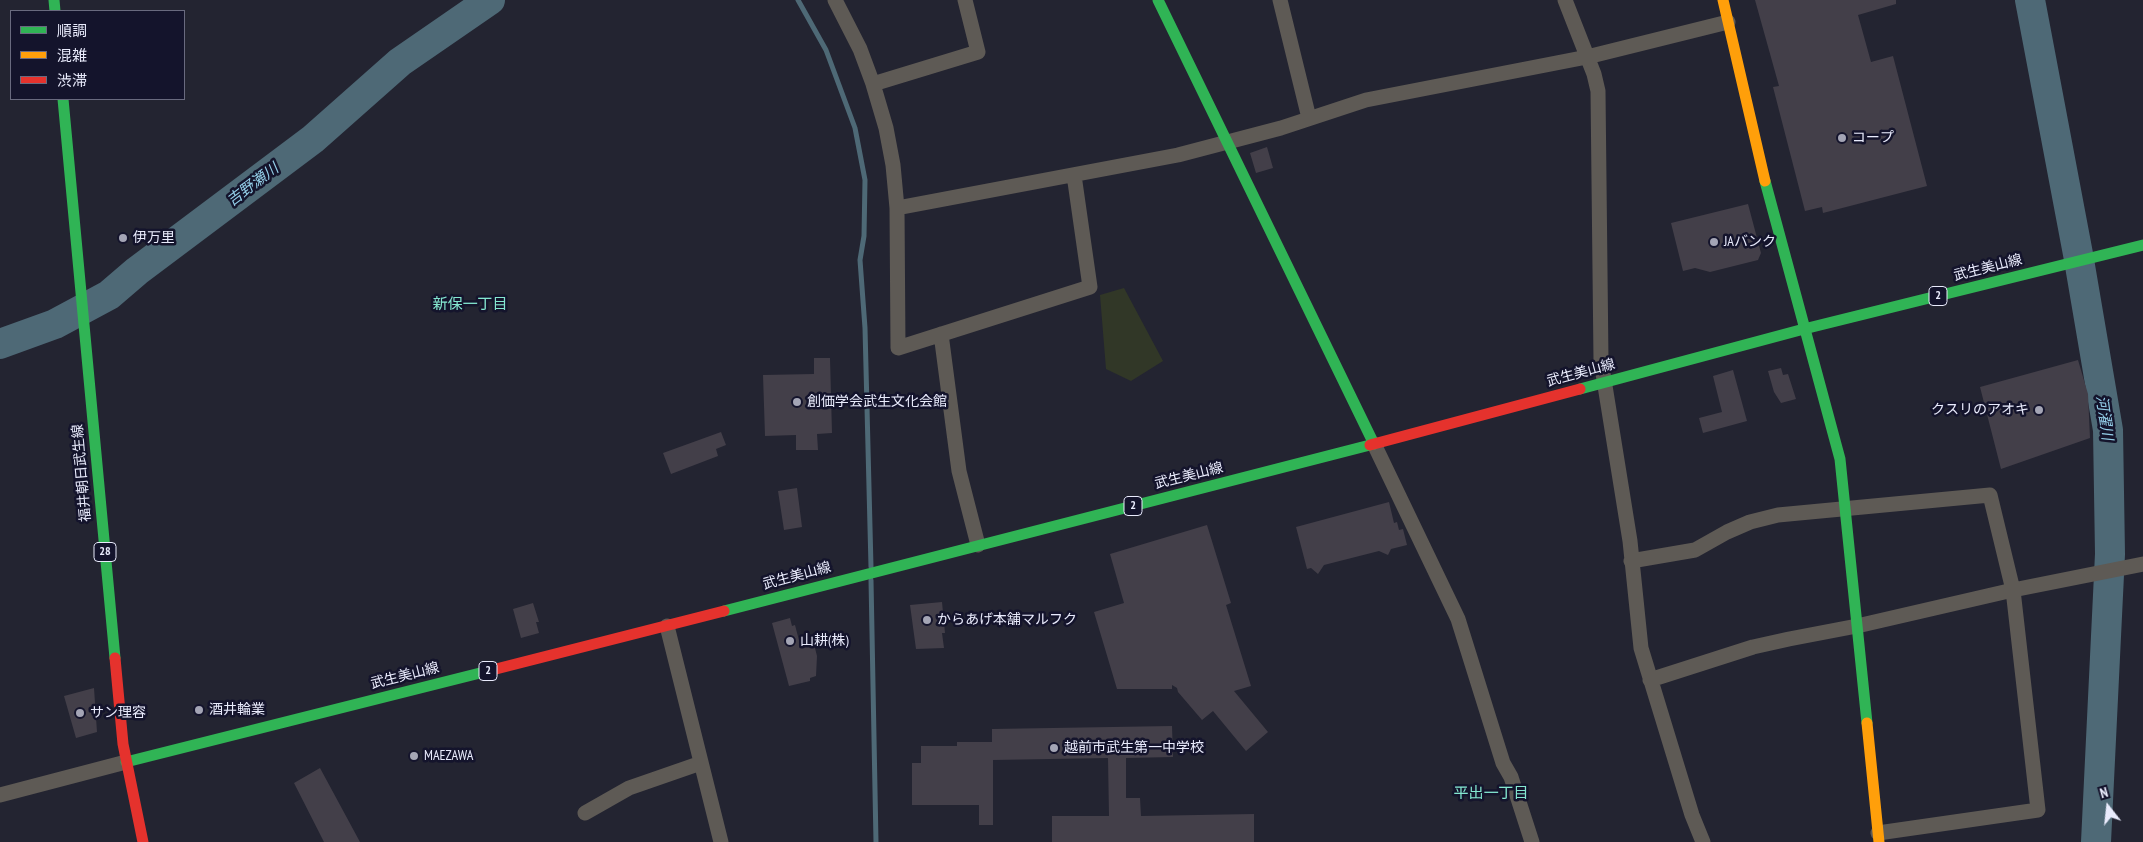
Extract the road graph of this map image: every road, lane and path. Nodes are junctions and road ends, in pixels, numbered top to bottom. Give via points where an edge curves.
1 (835, 0) edge
2 (965, 0) edge
3 (1158, 0) edge
4 (1280, 0) edge
5 (1565, 0) edge
6 (1723, 0) edge
7 (1728, 22) junction
8 (1587, 57) junction
9 (873, 84) junction
10 (63, 100) edge
11 (1309, 118) junction
12 (1227, 142) junction
13 (1074, 175) junction
14 (898, 208) junction
15 (2143, 245) edge
16 (1804, 329) junction
17 (941, 334) junction
18 (1604, 383) junction
19 (1374, 444) junction
20 (1844, 508) junction
21 (978, 545) junction
22 (1631, 561) junction
23 (2143, 564) edge
24 (2013, 590) junction
25 (667, 626) junction
26 (1857, 626) junction
27 (1650, 680) junction
28 (126, 762) junction
29 (701, 763) junction
30 (0, 795) edge
31 (585, 813) dead end
32 (1878, 838) edge
33 (143, 842) edge
34 (721, 842) edge
35 (1532, 842) edge
36 (1703, 842) edge

1 - 9 street via 860,49
2 - 9 street via 978,52
3 - 12 main road
4 - 11 street
5 - 8 street
6 - 7 main road
7 - 8 street
7 - 16 main road via 1764,178
8 - 11 street via 1366,100
8 - 18 street via 1598,91 1601,361
9 - 14 street via 886,128
10 - 28 main road, 福井朝日武生線 / 28
11 - 12 street
12 - 13 street
12 - 19 main road
13 - 14 street
13 - 17 street via 1090,287
14 - 17 street via 898,348
15 - 16 main road, 武生美山線 / 2
16 - 18 main road, 武生美山線 / 2
16 - 20 main road via 1840,459
17 - 21 street via 959,471
18 - 19 main road, 武生美山線 / 2
18 - 22 street
19 - 21 main road, 武生美山線 / 2
19 - 35 street via 1458,619
20 - 22 street via 1778,515 1750,522 1695,550
20 - 24 street via 1990,495
20 - 26 main road
21 - 25 main road, 武生美山線 / 2
22 - 27 street via 1641,648
23 - 24 street
24 - 26 street
24 - 32 street via 2038,810
25 - 28 main road, 武生美山線 / 2
25 - 29 street
26 - 27 street via 1753,647
26 - 32 main road
27 - 36 street
28 - 30 street
28 - 33 main road, 福井朝日武生線 / 28
29 - 31 street via 629,788
29 - 34 street

